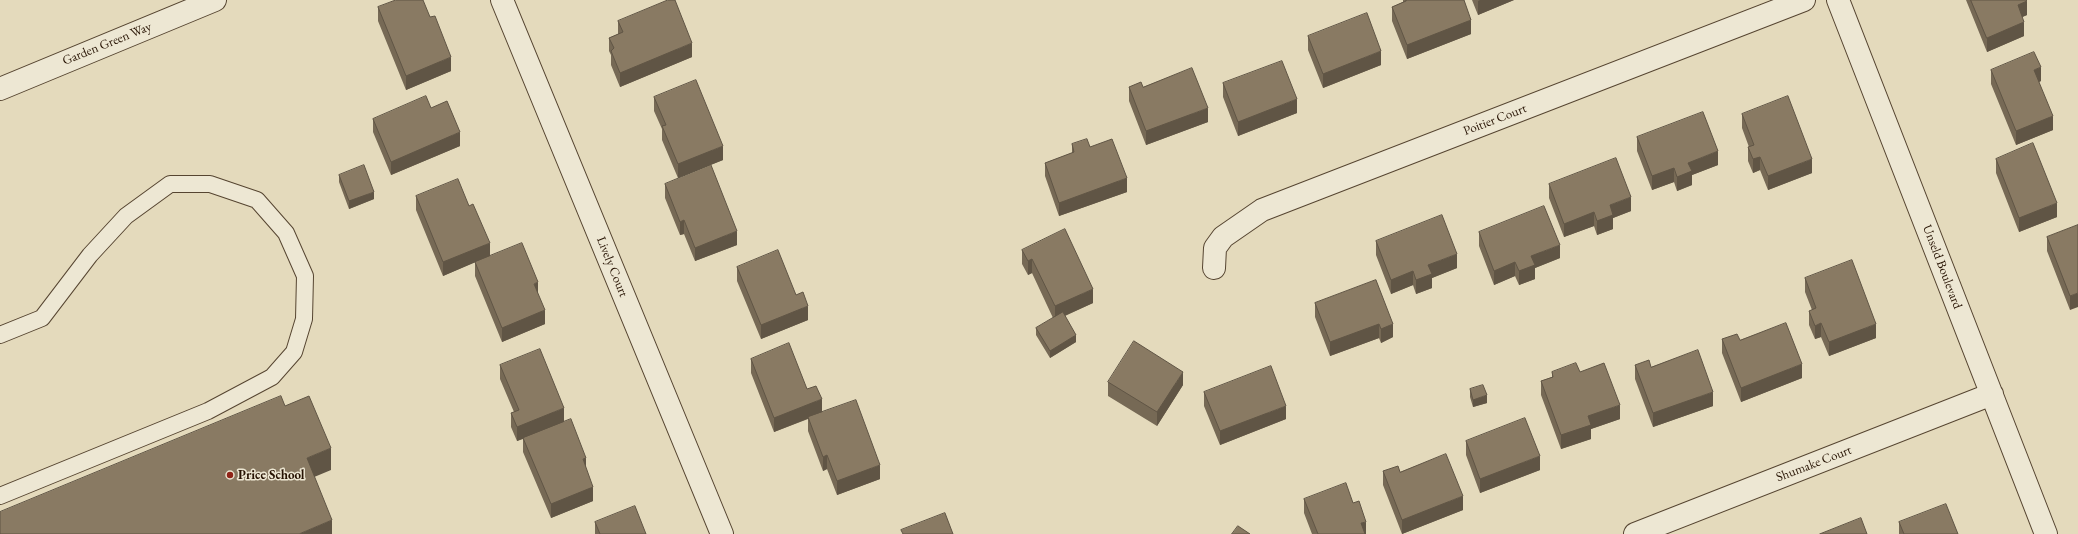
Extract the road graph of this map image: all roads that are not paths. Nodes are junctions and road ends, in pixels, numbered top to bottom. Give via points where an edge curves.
1 (214, 0) edge
2 (502, 0) edge
3 (1804, 0) edge
4 (1838, 0) edge
5 (0, 89) edge
6 (1214, 268) dead end
7 (0, 335) edge
8 (1992, 394) junction
9 (0, 496) edge
10 (722, 534) edge
11 (1635, 534) edge
12 (2046, 534) edge

1 - 5 street, Garden Green Way
2 - 10 street, Lively Court
3 - 6 street, Poitier Court via 1262,210 1223,237 1215,248
4 - 8 street, Unseld Boulevard
7 - 9 lane via 42,318 90,255 126,216 170,184 210,184 257,200 286,233 305,276 304,319 294,352 272,377 208,410
8 - 11 street, Shumake Court
8 - 12 street, Unseld Boulevard

